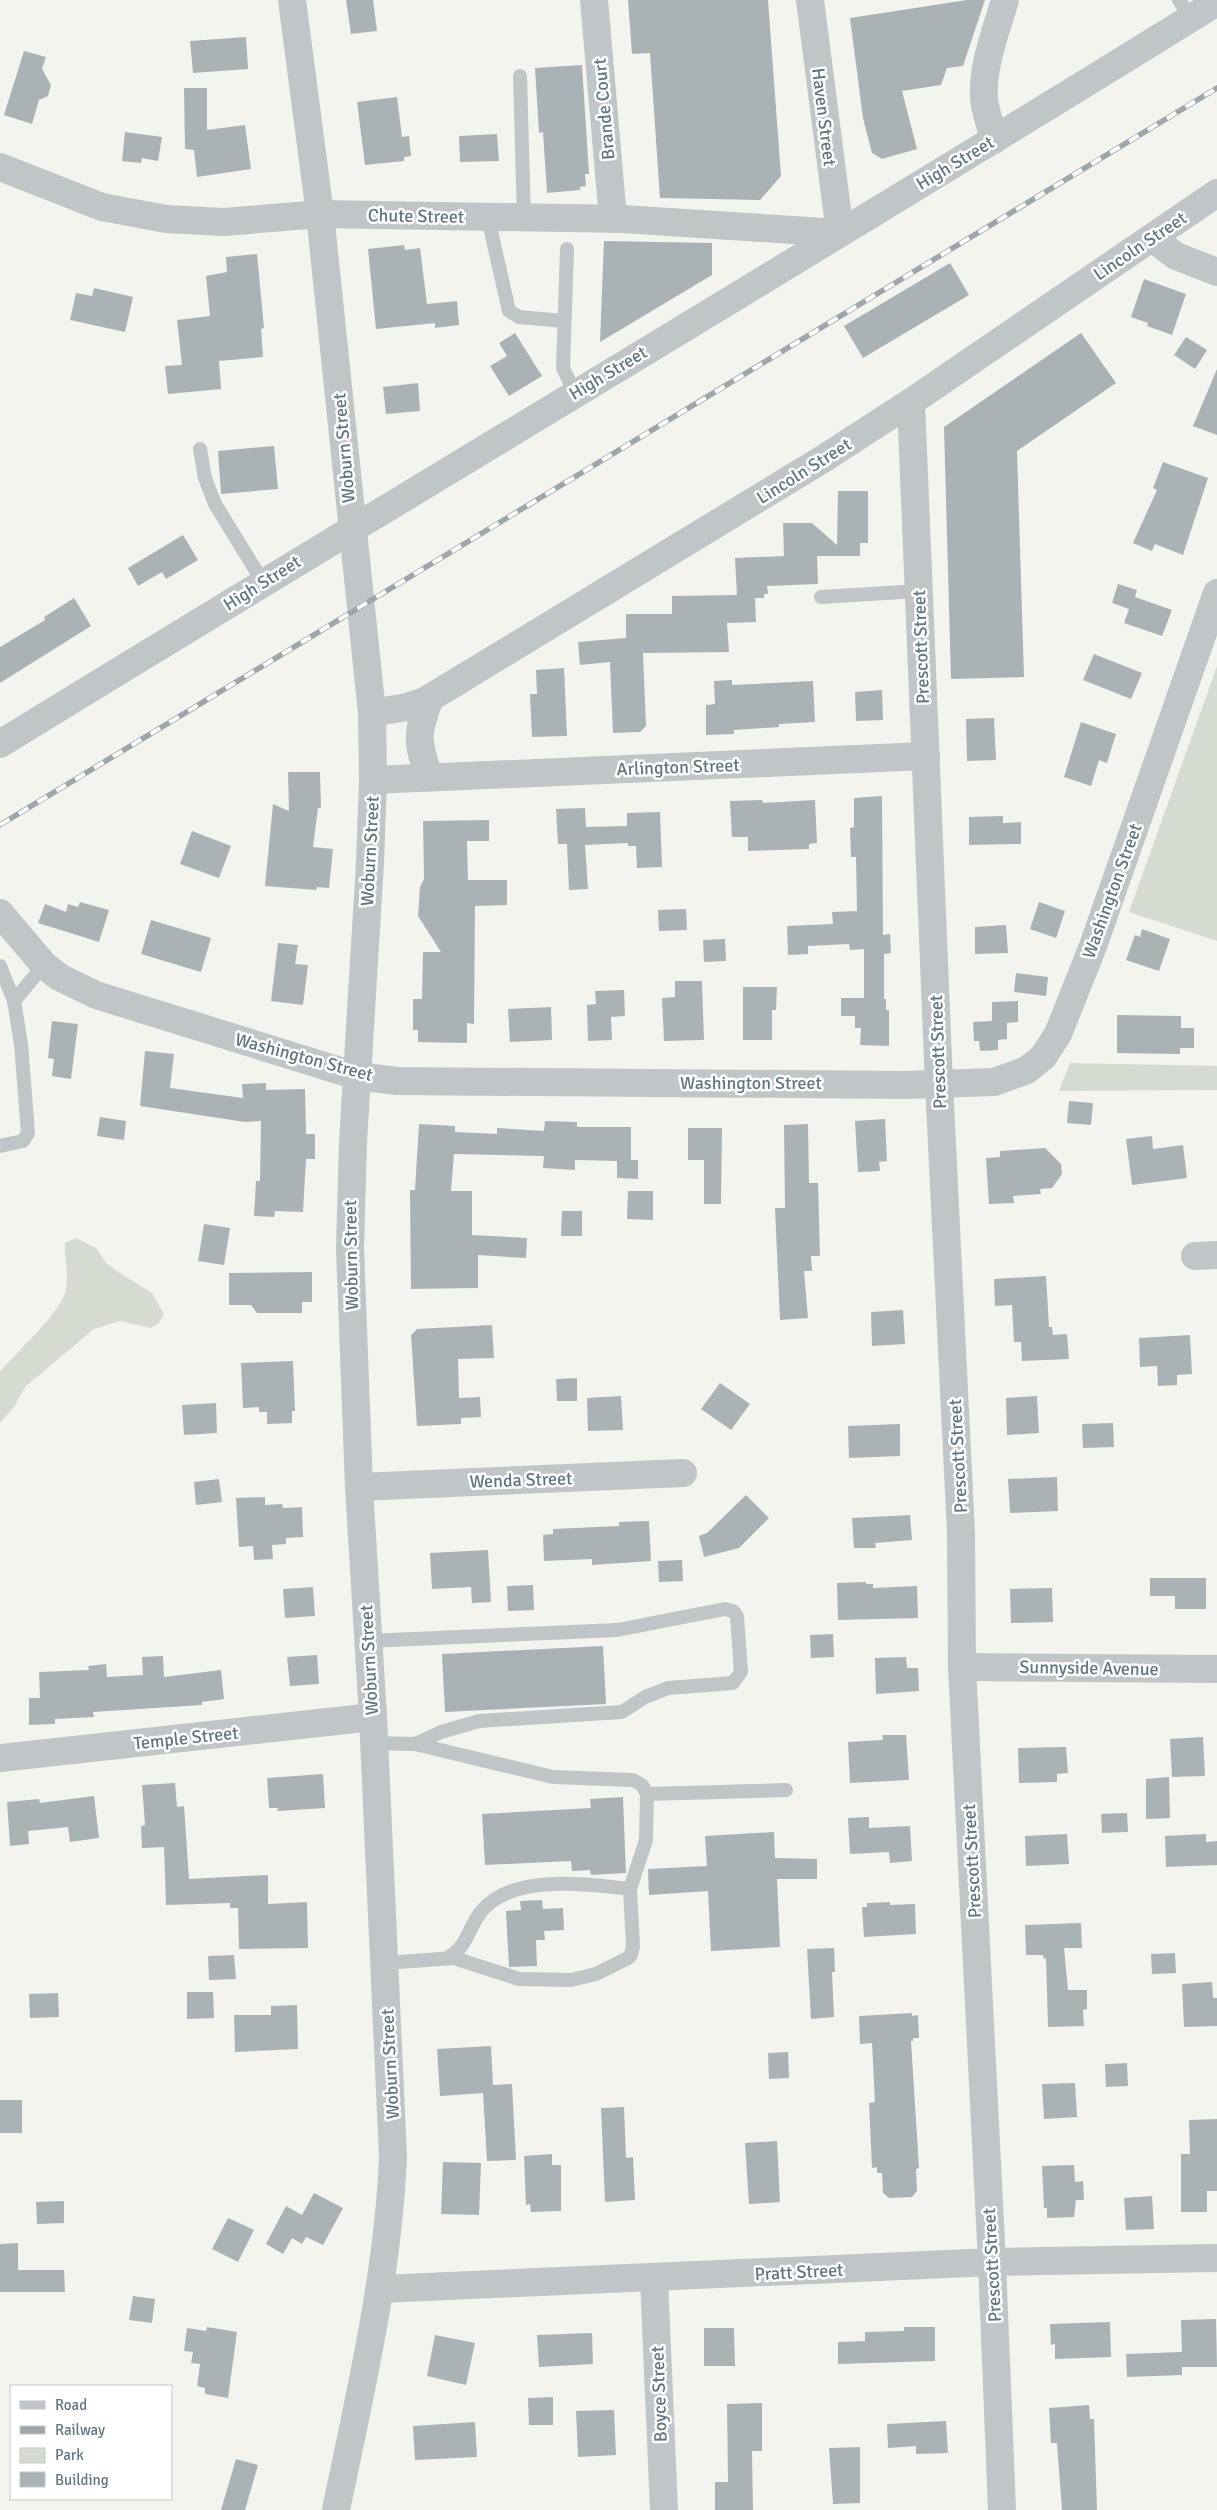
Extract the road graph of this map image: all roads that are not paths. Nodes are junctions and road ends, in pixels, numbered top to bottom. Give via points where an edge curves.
1 (292, 0) edge
2 (594, 0) edge
3 (810, 0) edge
4 (1005, 0) edge
5 (1217, 2) edge
6 (1185, 9) edge
7 (520, 76) dead end
8 (994, 140) junction
9 (0, 167) edge
10 (1217, 193) edge
11 (320, 214) junction
12 (488, 218) junction
13 (524, 218) junction
14 (613, 219) junction
15 (840, 233) junction
16 (1152, 238) junction
17 (567, 249) dead end
18 (1217, 272) edge
19 (564, 321) junction
20 (575, 393) junction
21 (911, 402) junction
22 (200, 449) dead end
23 (351, 528) junction
24 (263, 582) junction
25 (919, 590) junction
26 (1217, 593) edge
27 (821, 597) dead end
28 (430, 698) junction
29 (372, 714) junction
30 (0, 744) edge
31 (926, 756) junction
32 (429, 777) junction
33 (373, 780) junction
34 (5, 928) edge
35 (0, 966) edge
36 (44, 966) junction
37 (14, 1001) junction
38 (357, 1076) junction
39 (939, 1084) junction
40 (0, 1146) edge
41 (683, 1473) dead end
42 (359, 1487) junction
43 (368, 1641) junction
44 (962, 1667) junction
45 (1217, 1670) edge
46 (373, 1730) junction
47 (415, 1744) junction
48 (0, 1758) edge
49 (786, 1790) dead end
50 (647, 1794) junction
51 (630, 1889) junction
52 (447, 1958) junction
53 (385, 1963) junction
54 (1217, 2258) edge
55 (992, 2262) junction
56 (654, 2279) junction
57 (381, 2289) junction
58 (336, 2510) edge
59 (664, 2510) edge
60 (1002, 2510) edge

1 - 11 street, Woburn Street
2 - 14 street, Brande Court
3 - 15 street, Haven Street
4 - 8 street via 984,89
5 - 6 street, High Street
6 - 8 street, High Street
7 - 13 lane
8 - 15 street, High Street
9 - 11 street, Chute Street via 84,201 147,217 224,222
10 - 16 street, Lincoln Street
11 - 12 street, Chute Street
11 - 23 street, Woburn Street
12 - 13 street, Chute Street
12 - 19 lane via 509,311 516,316
13 - 14 street, Chute Street
14 - 15 street, Chute Street
15 - 20 street, High Street
16 - 18 street via 1176,256
16 - 21 street, Lincoln Street
17 - 19 lane
19 - 20 lane via 563,368
20 - 23 street, High Street
21 - 25 street, Prescott Street
21 - 28 street, Lincoln Street via 823,460
22 - 24 lane via 205,478 215,504
23 - 24 street, High Street
23 - 29 street, Woburn Street
24 - 30 street, High Street
25 - 27 lane
25 - 31 street, Prescott Street
26 - 39 street, Washington Street via 1092,946 1055,1040 1038,1062 1014,1077 988,1083
28 - 29 street, Lincoln Street via 420,704
28 - 32 street via 418,741
29 - 33 street, Woburn Street
31 - 32 street, Arlington Street
31 - 39 street, Prescott Street
32 - 33 street, Arlington Street
33 - 38 street, Woburn Street
34 - 36 street, Washington Street
35 - 37 lane
36 - 37 lane
36 - 38 street, Washington Street via 73,984 119,1003
37 - 40 lane via 28,1133 23,1141
38 - 39 street, Washington Street via 397,1081
38 - 42 street, Woburn Street via 350,1248
39 - 44 street, Prescott Street via 961,1533
41 - 42 street, Wenda Street
42 - 43 street, Woburn Street
43 - 46 street, Woburn Street
43 - 47 lane via 617,1630 725,1609 737,1616 741,1672 733,1682 668,1688 644,1697 622,1712 479,1721
44 - 45 street, Sunnyside Avenue
44 - 55 street, Prescott Street
46 - 47 lane
46 - 48 street, Temple Street
46 - 53 street, Woburn Street
47 - 50 lane via 554,1777 633,1780
49 - 50 lane
50 - 51 lane via 646,1840
51 - 52 lane via 574,1884 506,1891 480,1912 462,1947
51 - 52 lane via 631,1955 596,1974 571,1980 513,1978 460,1959
52 - 53 lane
53 - 57 street, Woburn Street via 393,2157 392,2200
54 - 55 street, Pratt Street
55 - 56 street, Pratt Street
55 - 60 street, Prescott Street
56 - 57 street, Pratt Street
56 - 59 street, Boyce Street
57 - 58 street, Woburn Street

